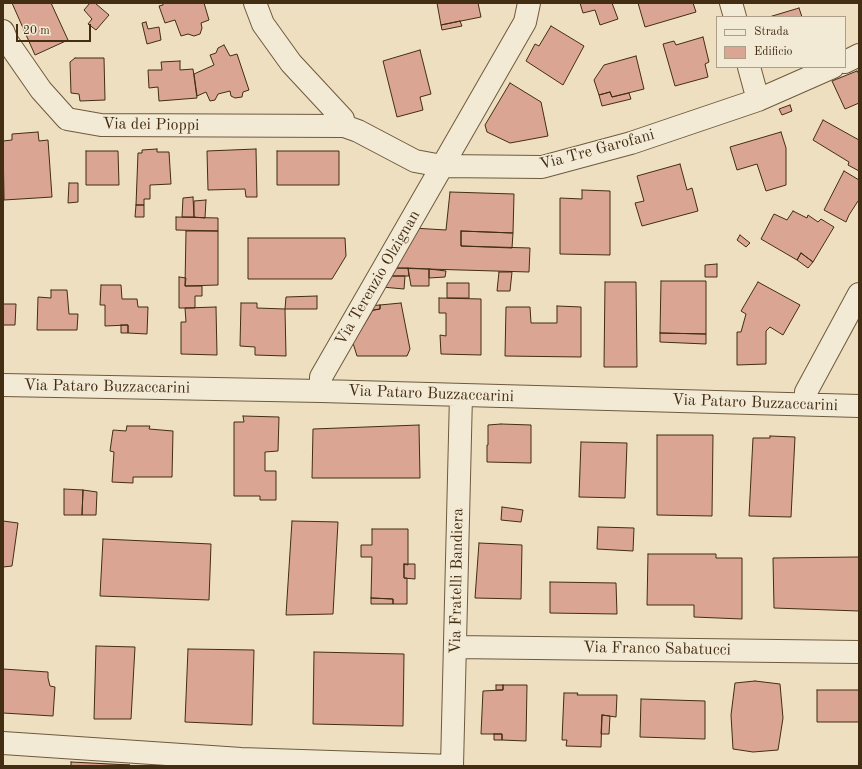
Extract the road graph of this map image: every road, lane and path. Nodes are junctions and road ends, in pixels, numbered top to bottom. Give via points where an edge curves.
1 (255, 3) edge
2 (529, 3) edge
3 (730, 3) edge
4 (734, 16) edge
5 (3, 31) edge
6 (859, 55) edge
7 (846, 62) edge
8 (749, 68) edge
9 (831, 68) edge
10 (758, 100) junction
11 (344, 126) junction
12 (442, 166) junction
13 (859, 294) edge
14 (3, 385) edge
15 (321, 391) junction
16 (461, 395) junction
17 (805, 404) junction
18 (859, 406) edge
19 (455, 647) junction
20 (859, 652) edge
21 (3, 742) edge
22 (240, 762) edge
23 (452, 766) edge

1 - 11 street via 263,24 291,63 343,120
2 - 12 street, Via Terenzio Olzignan via 525,22
3 - 4 street
5 - 11 street, Via dei Pioppi via 7,41 41,90 66,119 101,125
6 - 7 street
8 - 10 street
9 - 10 street, Via Tre Garofani
10 - 12 street, Via Tre Garofani via 631,143 542,167
11 - 12 street, Via Tre Garofani via 415,161
12 - 15 street, Via Terenzio Olzignan via 321,376
13 - 17 street via 806,392
14 - 15 street, Via Pataro Buzzaccarini
15 - 16 street, Via Pataro Buzzaccarini
16 - 17 street, Via Pataro Buzzaccarini
16 - 19 street, Via Fratelli Bandiera
17 - 18 street, Via Pataro Buzzaccarini
19 - 20 street, Via Franco Sabatucci
19 - 23 street, Via Fratelli Bandiera
21 - 22 street
22 - 23 street

